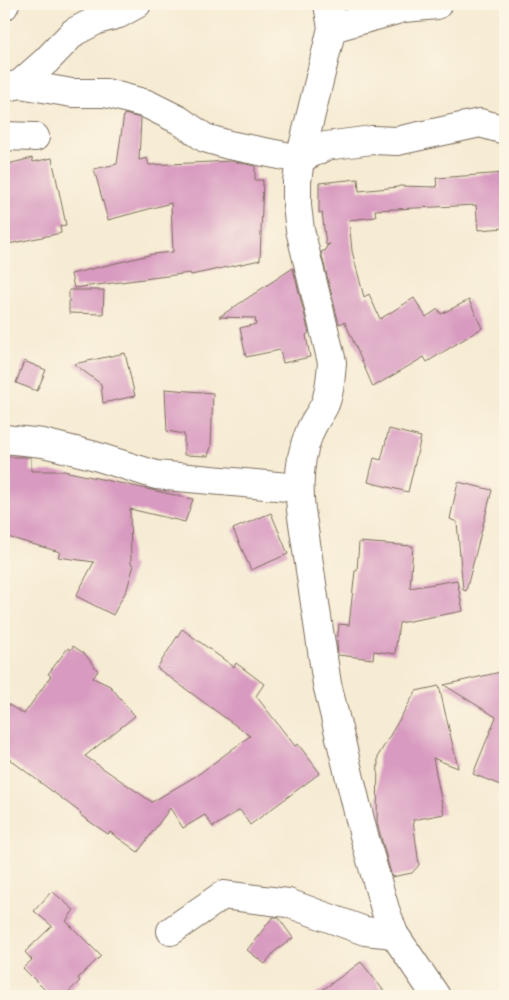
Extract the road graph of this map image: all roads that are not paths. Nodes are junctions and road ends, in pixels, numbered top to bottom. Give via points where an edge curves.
1 (137, 4) edge
2 (437, 5) edge
3 (330, 16) edge
4 (9, 80) edge
5 (505, 130) edge
6 (4, 136) edge
7 (35, 137) dead end
8 (300, 159) junction
9 (4, 439) edge
10 (299, 488) junction
11 (171, 931) dead end
12 (394, 934) junction
13 (436, 996) edge

1 - 4 street via 74,32 46,62
2 - 3 street
3 - 8 street
4 - 8 street via 72,93 106,93 147,104 180,120 205,138
5 - 8 street via 480,123 397,141 372,140 326,146
6 - 7 street
8 - 10 street via 297,206 300,230 332,362 325,404 310,430 301,458
9 - 10 street via 43,443 156,475
10 - 12 street via 327,684 363,832
11 - 12 street via 224,895 288,903 365,931
12 - 13 street

